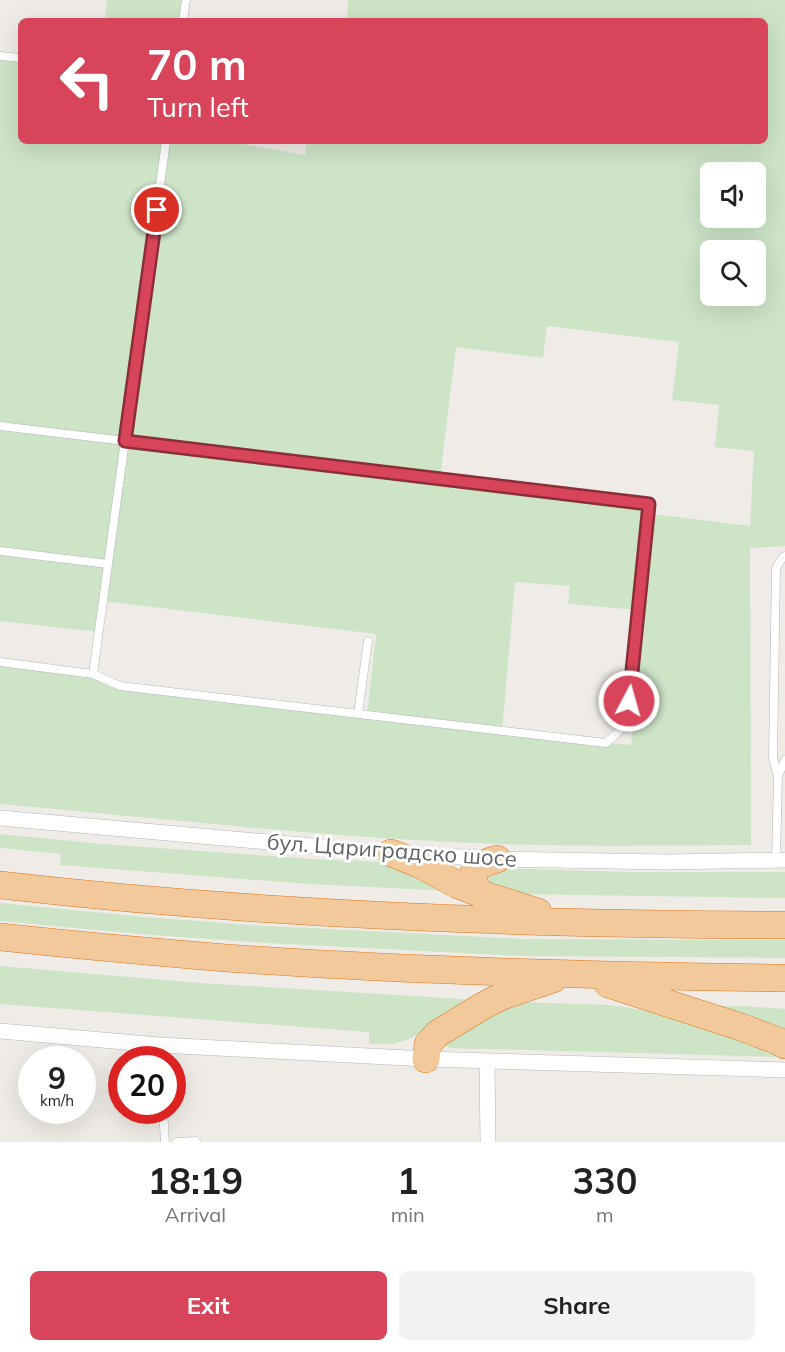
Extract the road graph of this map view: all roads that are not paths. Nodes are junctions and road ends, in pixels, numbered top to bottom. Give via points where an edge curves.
1 (186, 0) edge
2 (183, 18) edge
3 (0, 56) edge
4 (18, 58) edge
5 (166, 144) edge
6 (0, 426) edge
7 (125, 441) junction
8 (0, 551) edge
9 (785, 556) edge
10 (108, 564) junction
11 (368, 641) dead end
12 (0, 662) edge
13 (93, 674) junction
14 (358, 714) junction
15 (785, 760) edge
16 (778, 776) junction
17 (781, 794) edge
18 (0, 818) edge
19 (391, 853) junction
20 (497, 858) junction
21 (781, 860) edge
22 (0, 885) edge
23 (480, 894) junction
24 (785, 911) edge
25 (571, 922) junction
26 (678, 925) junction
27 (785, 925) edge
28 (0, 937) edge
29 (573, 975) junction
30 (785, 978) edge
31 (0, 1031) edge
32 (785, 1045) edge
33 (114, 1046) edge
34 (186, 1053) edge
35 (426, 1059) junction
36 (487, 1062) junction
37 (785, 1070) edge
38 (164, 1124) edge
39 (196, 1141) edge
40 (165, 1142) edge
41 (177, 1142) edge
42 (488, 1142) edge

1 - 2 lane
3 - 4 lane
5 - 7 lane
6 - 7 lane
7 - 10 lane
7 - 14 lane via 649,504 627,724 606,743
8 - 10 lane
9 - 16 lane via 776,568 773,758
10 - 13 lane
11 - 14 lane
12 - 13 lane
13 - 14 lane via 120,686
15 - 16 lane
16 - 17 lane
17 - 21 lane
18 - 19 street, бул. Цариградско шосе
19 - 20 street, бул. Цариградско шосе
19 - 23 highway
20 - 21 street, бул. Цариградско шосе
20 - 23 highway via 480,865 473,873 474,886
22 - 25 highway via 245,907
23 - 25 highway
24 - 26 highway
25 - 26 highway
26 - 27 highway
28 - 29 highway via 226,958
29 - 30 highway
29 - 32 highway via 741,1027
29 - 35 highway via 500,997 481,1007 437,1034 428,1044
31 - 33 street
34 - 35 street
35 - 36 street
36 - 37 street
36 - 42 street
38 - 40 lane
39 - 41 lane

